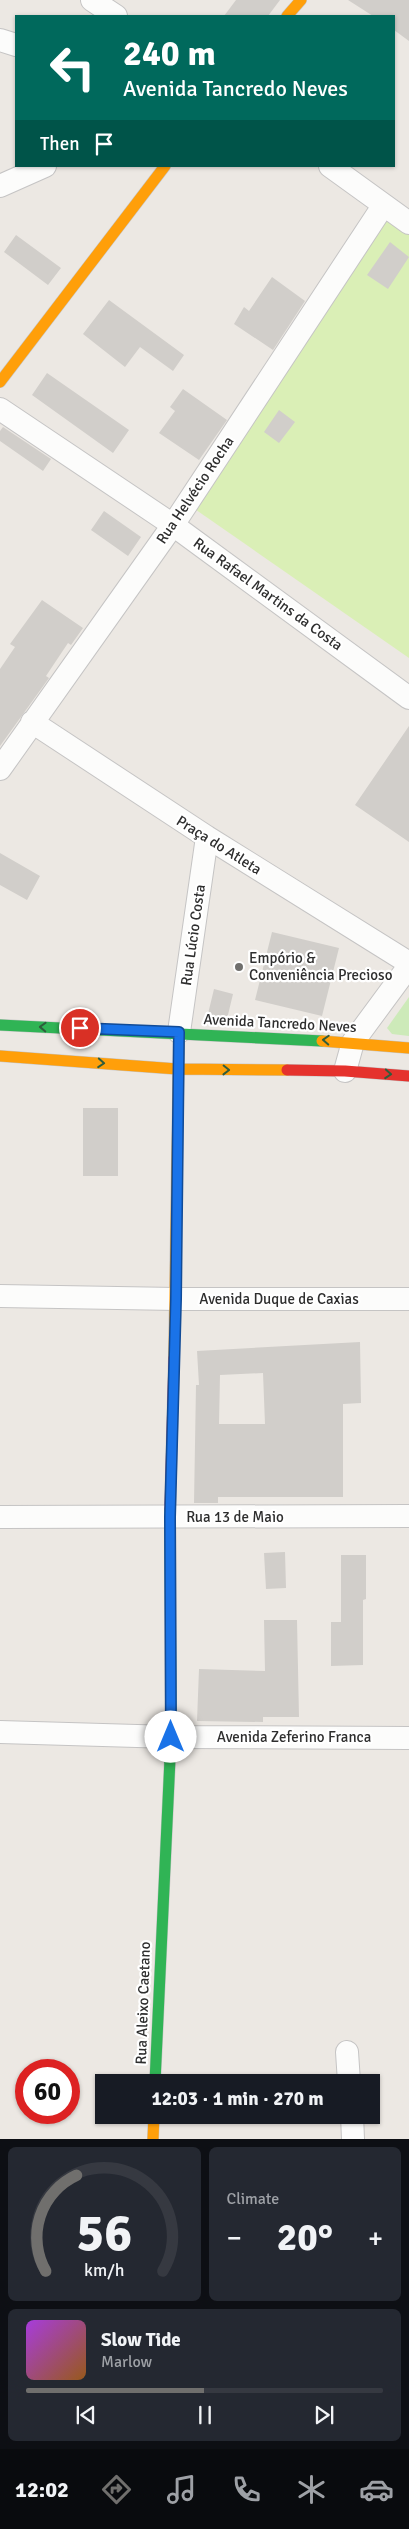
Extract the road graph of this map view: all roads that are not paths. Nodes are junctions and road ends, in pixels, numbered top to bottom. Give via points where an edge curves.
1 (92, 0) edge
2 (301, 0) edge
3 (114, 15) edge
4 (288, 15) edge
5 (0, 40) edge
6 (15, 45) edge
7 (43, 167) edge
8 (164, 167) edge
9 (331, 167) edge
10 (0, 186) edge
11 (383, 206) junction
12 (409, 223) edge
13 (0, 382) edge
14 (0, 409) edge
15 (173, 525) junction
16 (409, 698) edge
17 (32, 722) junction
18 (0, 769) edge
19 (206, 837) junction
20 (409, 964) edge
21 (0, 1026) edge
22 (179, 1032) junction
23 (353, 1042) junction
24 (409, 1048) edge
25 (0, 1056) edge
26 (177, 1069) junction
27 (345, 1071) junction
28 (409, 1076) edge
29 (0, 1296) edge
30 (176, 1299) junction
31 (409, 1299) edge
32 (409, 1516) edge
33 (0, 1517) edge
34 (170, 1517) junction
35 (0, 1732) edge
36 (171, 1737) junction
37 (409, 1738) edge
38 (347, 2052) dead end
39 (155, 2074) edge
40 (348, 2074) edge
41 (154, 2124) edge
42 (352, 2124) edge
43 (153, 2139) edge
44 (353, 2139) edge

1 - 3 street
2 - 4 main road
5 - 6 street
7 - 10 street
8 - 13 main road
9 - 11 street
11 - 12 street
11 - 15 street, Rua Helvécio Rocha
14 - 15 street, Rua Rafael Martins da Costa
15 - 16 street, Rua Rafael Martins da Costa
15 - 17 street, Rua Helvécio Rocha
17 - 18 street, Rua Helvécio Rocha
17 - 19 street, Praça do Atleta
19 - 20 street, Praça do Atleta
19 - 22 street, Rua Lúcio Costa
20 - 23 street
22 -> 21 main road, Avenida Tancredo Neves
23 -> 22 main road, Avenida Tancredo Neves
22 - 26 main road, Rua Aleixo Caetano
23 - 24 main road, Avenida Tancredo Neves
23 - 27 street
25 -> 26 main road
26 -> 27 main road
26 - 30 main road, Rua Aleixo Caetano
27 -> 28 main road
29 - 30 street, Avenida Duque de Caxias
30 - 31 street, Avenida Duque de Caxias
30 - 34 main road, Rua Aleixo Caetano
32 - 34 street, Rua 13 de Maio
33 - 34 street, Rua 13 de Maio
34 - 36 main road, Rua Aleixo Caetano
35 - 36 street, Avenida Zeferino Franca
36 - 37 street, Avenida Zeferino Franca
36 - 39 main road, Rua Aleixo Caetano
38 - 40 street
41 - 43 main road
42 - 44 street

